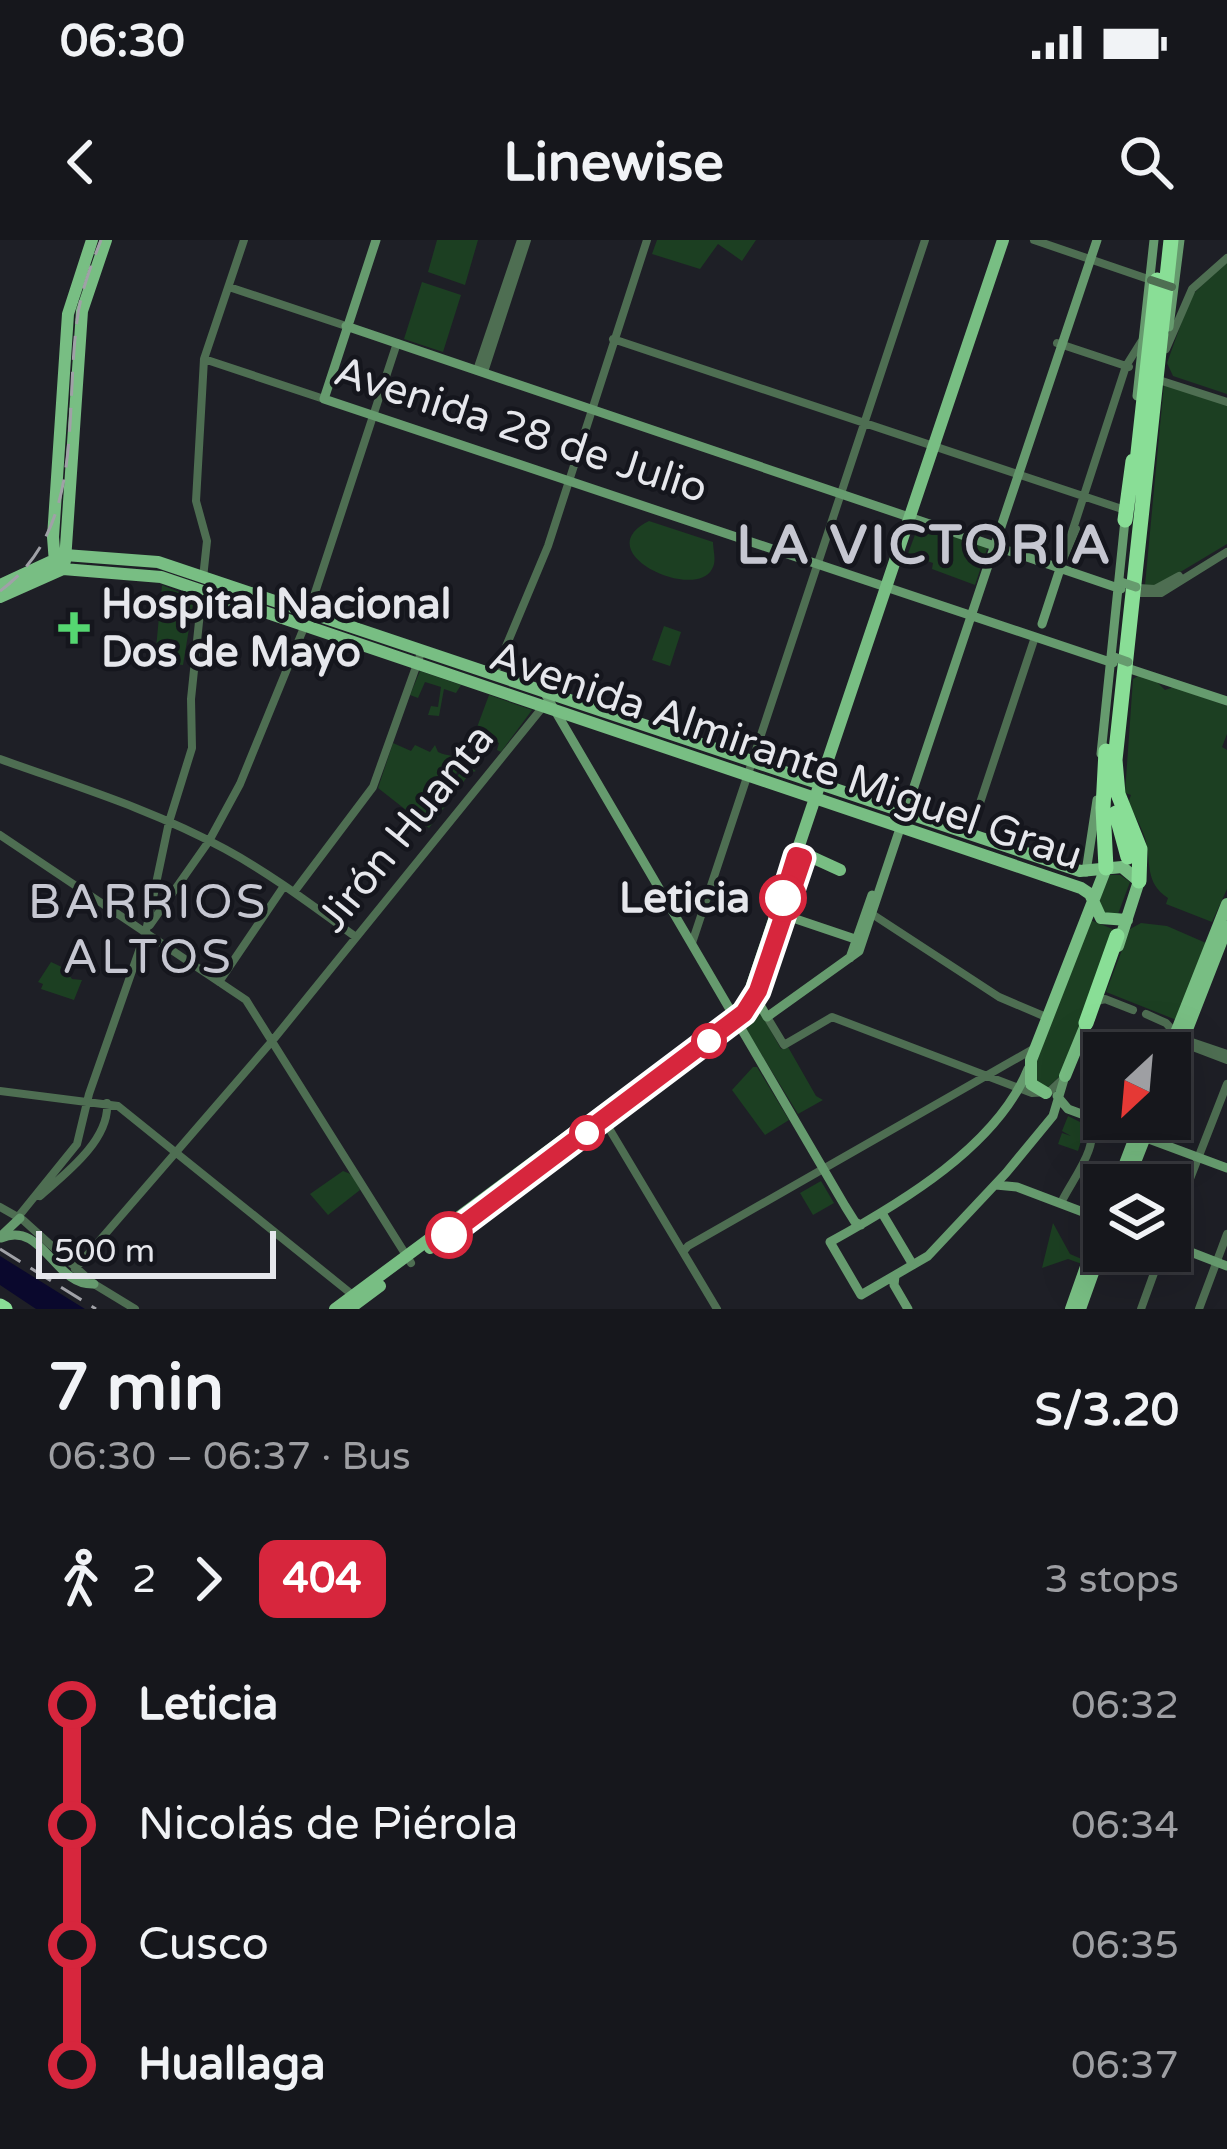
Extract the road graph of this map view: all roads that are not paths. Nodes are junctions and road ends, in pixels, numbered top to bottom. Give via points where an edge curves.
1 (246, 240) edge
2 (379, 240) edge
3 (524, 240) edge
4 (649, 240) edge
5 (925, 240) edge
6 (1006, 240) edge
7 (1034, 240) edge
8 (1044, 240) edge
9 (1094, 240) edge
10 (1158, 240) edge
11 (1175, 240) edge
12 (96, 242) edge
13 (1088, 256) junction
14 (1224, 260) edge
15 (1150, 277) junction
16 (230, 287) junction
17 (1173, 295) junction
18 (73, 314) junction
19 (349, 327) junction
20 (614, 342) junction
21 (397, 343) junction
22 (1059, 344) junction
23 (344, 352) dead end
24 (206, 359) junction
25 (1132, 368) junction
26 (481, 371) junction
27 (1162, 381) junction
28 (324, 399) junction
29 (1227, 402) edge
30 (593, 408) junction
31 (373, 416) junction
32 (864, 423) junction
33 (938, 447) junction
34 (1137, 447) junction
35 (1146, 467) junction
36 (1016, 473) junction
37 (569, 480) junction
38 (842, 492) junction
39 (1085, 496) junction
40 (1126, 516) junction
41 (914, 517) junction
42 (993, 543) junction
43 (1227, 550) edge
44 (818, 563) junction
45 (59, 564) junction
46 (1060, 566) junction
47 (204, 582) junction
48 (1120, 585) junction
49 (1137, 586) junction
50 (890, 588) junction
51 (0, 592) edge
52 (310, 612) junction
53 (970, 614) junction
54 (1042, 624) junction
55 (303, 627) junction
56 (1019, 631) junction
57 (1041, 637) junction
58 (420, 657) junction
59 (1112, 660) junction
60 (1129, 666) junction
61 (1148, 674) junction
62 (494, 675) junction
63 (1129, 685) junction
64 (1227, 698) edge
65 (548, 703) junction
66 (566, 734) junction
67 (0, 759) edge
68 (1114, 760) junction
69 (749, 768) junction
70 (822, 793) junction
71 (1096, 806) junction
72 (901, 819) junction
73 (169, 822) junction
74 (1104, 827) junction
75 (1135, 831) junction
76 (972, 834) junction
77 (0, 836) edge
78 (209, 841) junction
79 (805, 854) junction
80 (1128, 856) dead end
81 (1106, 868) junction
82 (840, 871) dead end
83 (1086, 872) junction
84 (1138, 881) junction
85 (284, 886) junction
86 (294, 892) junction
87 (873, 899) junction
88 (1094, 902) junction
89 (1227, 904) edge
90 (781, 914) junction
91 (872, 914) junction
92 (1127, 920) junction
93 (1224, 928) edge
94 (146, 931) junction
95 (1118, 936) dead end
96 (356, 937) junction
97 (692, 943) junction
98 (857, 947) junction
99 (219, 982) junction
100 (1097, 1000) junction
101 (750, 1006) junction
102 (1133, 1010) dead end
103 (1146, 1014) dead end
104 (767, 1017) junction
105 (1048, 1018) junction
106 (733, 1019) junction
107 (1086, 1023) junction
108 (1174, 1032) edge
109 (1182, 1032) edge
110 (273, 1040) junction
111 (1191, 1042) edge
112 (1034, 1053) junction
113 (1227, 1057) edge
114 (1004, 1064) junction
115 (969, 1069) junction
116 (984, 1075) junction
117 (1063, 1080) junction
118 (973, 1081) junction
119 (1001, 1082) junction
120 (1227, 1084) edge
121 (1020, 1089) junction
122 (0, 1091) edge
123 (1052, 1095) junction
124 (107, 1103) junction
125 (87, 1104) junction
126 (1083, 1114) joint
127 (602, 1116) junction
128 (1093, 1140) edge
129 (1165, 1140) edge
130 (177, 1152) junction
131 (1198, 1157) junction
132 (1227, 1168) edge
133 (822, 1170) junction
134 (1191, 1175) edge
135 (995, 1185) junction
136 (1061, 1203) junction
137 (0, 1207) edge
138 (1083, 1211) edge
139 (882, 1213) junction
140 (19, 1217) junction
141 (857, 1227) junction
142 (1227, 1234) edge
143 (0, 1237) edge
144 (683, 1252) junction
145 (1191, 1252) edge
146 (408, 1260) junction
147 (1222, 1264) edge
148 (57, 1265) junction
149 (913, 1265) junction
150 (75, 1269) junction
151 (1087, 1272) edge
152 (1091, 1272) edge
153 (1154, 1272) edge
154 (896, 1274) junction
155 (94, 1284) junction
156 (879, 1284) junction
157 (353, 1302) edge
158 (135, 1309) edge
159 (334, 1309) edge
160 (717, 1309) edge
161 (905, 1309) edge
162 (1076, 1309) edge
163 (1141, 1309) edge
164 (1199, 1309) edge

1 - 16 street
2 - 19 main road
3 - 26 street
4 - 20 street
5 - 32 street
6 - 33 main road
7 - 13 street
8 - 13 street
9 - 13 main road
10 - 15 main road
10 - 34 highway
11 - 17 highway
12 - 18 main road
13 - 15 street
13 - 22 main road
14 - 17 street
15 - 17 street, bridge
15 - 25 main road
16 - 19 street
16 - 24 street
17 - 27 main road
17 - 35 highway
18 - 45 main road
18 - 45 main road via 75,415
19 - 21 main road
19 - 23 main road
19 - 28 main road
20 - 30 street
20 - 32 street
21 - 26 main road
21 - 31 street
22 - 25 street
22 - 36 main road
24 - 28 street, Avenida 28 de Julio
24 - 47 street via 196,501 207,537
25 - 39 street
25 - 40 main road
26 - 30 main road
27 - 29 street
27 - 49 main road
28 - 31 main road, Avenida 28 de Julio
30 - 37 street
30 - 38 main road
31 - 37 main road, Avenida 28 de Julio
31 - 52 street
32 - 33 street
32 - 38 street
33 - 36 street
33 - 41 main road
34 - 40 highway
34 - 74 highway
35 - 49 highway
35 - 68 highway
36 - 39 street
36 - 42 main road
37 - 44 main road, Avenida 28 de Julio
37 - 62 street
38 - 41 main road
38 - 44 street
39 - 40 street
39 - 46 street
40 - 48 main road
41 - 42 main road
41 - 50 main road
42 - 46 main road
42 - 53 main road
43 - 49 street via 1157,589
44 - 50 main road, Avenida 28 de Julio
44 - 69 street
45 - 47 main road, Avenida Almirante Miguel Grau
45 - 51 main road, Avenida Almirante Miguel Grau
46 - 48 main road
46 - 54 main road
47 - 52 main road, Avenida Almirante Miguel Grau
47 - 55 main road, Avenida Almirante Miguel Grau
47 - 73 street via 192,748
48 - 49 main road, bridge
48 - 59 main road
49 - 60 main road
50 - 53 main road, Avenida 28 de Julio
50 - 70 main road
52 - 55 street
52 - 58 main road, Avenida Almirante Miguel Grau
53 - 56 main road, Avenida 28 de Julio
53 - 72 main road
54 - 56 main road
54 - 57 main road
55 - 58 main road, Avenida Almirante Miguel Grau
55 - 78 street
56 - 57 main road, Avenida 28 de Julio
57 - 59 main road, Avenida 28 de Julio
57 - 76 street
58 - 62 main road, Avenida Almirante Miguel Grau
58 - 65 main road, Avenida Almirante Miguel Grau
58 - 86 street via 373,787
59 - 60 main road, Avenida 28 de Julio, bridge
59 - 71 main road
60 - 61 main road, Avenida 28 de Julio
60 - 63 main road
60 - 64 main road, Avenida 28 de Julio
61 - 63 main road
61 - 64 main road, Avenida 28 de Julio
62 - 65 main road, Avenida Almirante Miguel Grau
63 - 75 main road via 1120,777
65 - 66 main road
65 - 69 main road, Avenida Almirante Miguel Grau
65 - 69 main road, Avenida Almirante Miguel Grau
65 - 96 street, Jirón Huanta
66 - 97 main road
66 - 106 main road
67 - 73 street
68 - 75 highway
68 - 80 highway via 1112,796
69 - 70 main road, Avenida Almirante Miguel Grau
69 - 97 street
70 - 72 main road, Avenida Almirante Miguel Grau
70 - 79 main road
70 - 90 main road
71 - 74 highway
71 - 83 main road
72 - 76 main road, Avenida Almirante Miguel Grau
72 - 87 main road
72 - 88 main road, Avenida Almirante Miguel Grau via 1081,888
73 - 78 street
73 - 94 street
74 - 81 highway
75 - 84 highway
76 - 83 main road, Avenida Almirante Miguel Grau
77 - 94 street
78 - 85 street
78 - 94 street
79 - 82 main road
79 - 90 main road
81 - 83 main road, Avenida Almirante Miguel Grau
81 - 84 main road, Avenida Almirante Miguel Grau via 1126,868
81 - 88 main road
84 - 92 main road
85 - 86 street
85 - 99 street
86 - 96 street
87 - 91 main road
87 - 98 main road
88 - 92 main road, Avenida Almirante Miguel Grau via 1101,918
88 - 105 main road
89 - 93 main road
90 - 98 main road
90 - 101 main road
90 - 106 main road
91 - 98 main road
91 - 105 street via 999,997
92 - 100 main road
93 - 109 main road
94 - 99 street
94 - 125 street
95 - 107 highway
96 - 110 street, Jirón Huanta
97 - 106 main road
98 - 104 main road
99 - 110 street via 246,1000
100 - 102 street
100 - 107 main road
101 - 104 main road via 759,1003
101 - 106 main road
103 - 108 street
104 - 115 street via 786,1046 832,1017
105 - 112 main road
106 - 127 main road
106 - 133 main road
107 - 117 main road
110 - 130 street, Jirón Huanta
110 - 146 street
111 - 113 street
112 - 114 street
112 - 121 main road
112 - 123 main road via 1032,1085
114 - 116 street
114 - 119 street
115 - 116 street
115 - 118 street
116 - 118 street
116 - 119 street
117 - 123 main road
117 - 126 main road via 1064,1101
118 - 133 street
119 - 121 street
120 - 131 street
121 - 123 street
121 - 139 main road via 964,1150
122 - 125 street
123 - 126 main road
123 - 135 main road via 1050,1120
124 - 125 street
124 - 130 street
124 - 140 street via 82,1158
125 - 140 street via 76,1147
127 - 144 street
127 - 146 main road
128 - 136 street
129 - 131 main road
130 - 150 street, Jirón Huanta
130 - 157 street
131 - 132 main road
131 - 134 street
133 - 141 main road
133 - 144 street
135 - 136 main road
135 - 149 main road
136 - 138 main road
137 - 140 street
139 - 141 main road
139 - 149 main road
140 - 143 main road
140 - 150 street
141 - 156 main road via 830,1241 861,1295
142 - 147 street
143 - 148 main road via 27,1236
144 - 160 street
145 - 147 main road
146 - 157 main road
147 - 164 street
148 - 150 main road
148 - 155 main road
149 - 154 main road
150 - 155 street
151 - 162 main road
152 - 162 main road
153 - 163 street
154 - 156 main road
154 - 161 main road
155 - 158 street
156 - 161 main road
157 - 159 main road

